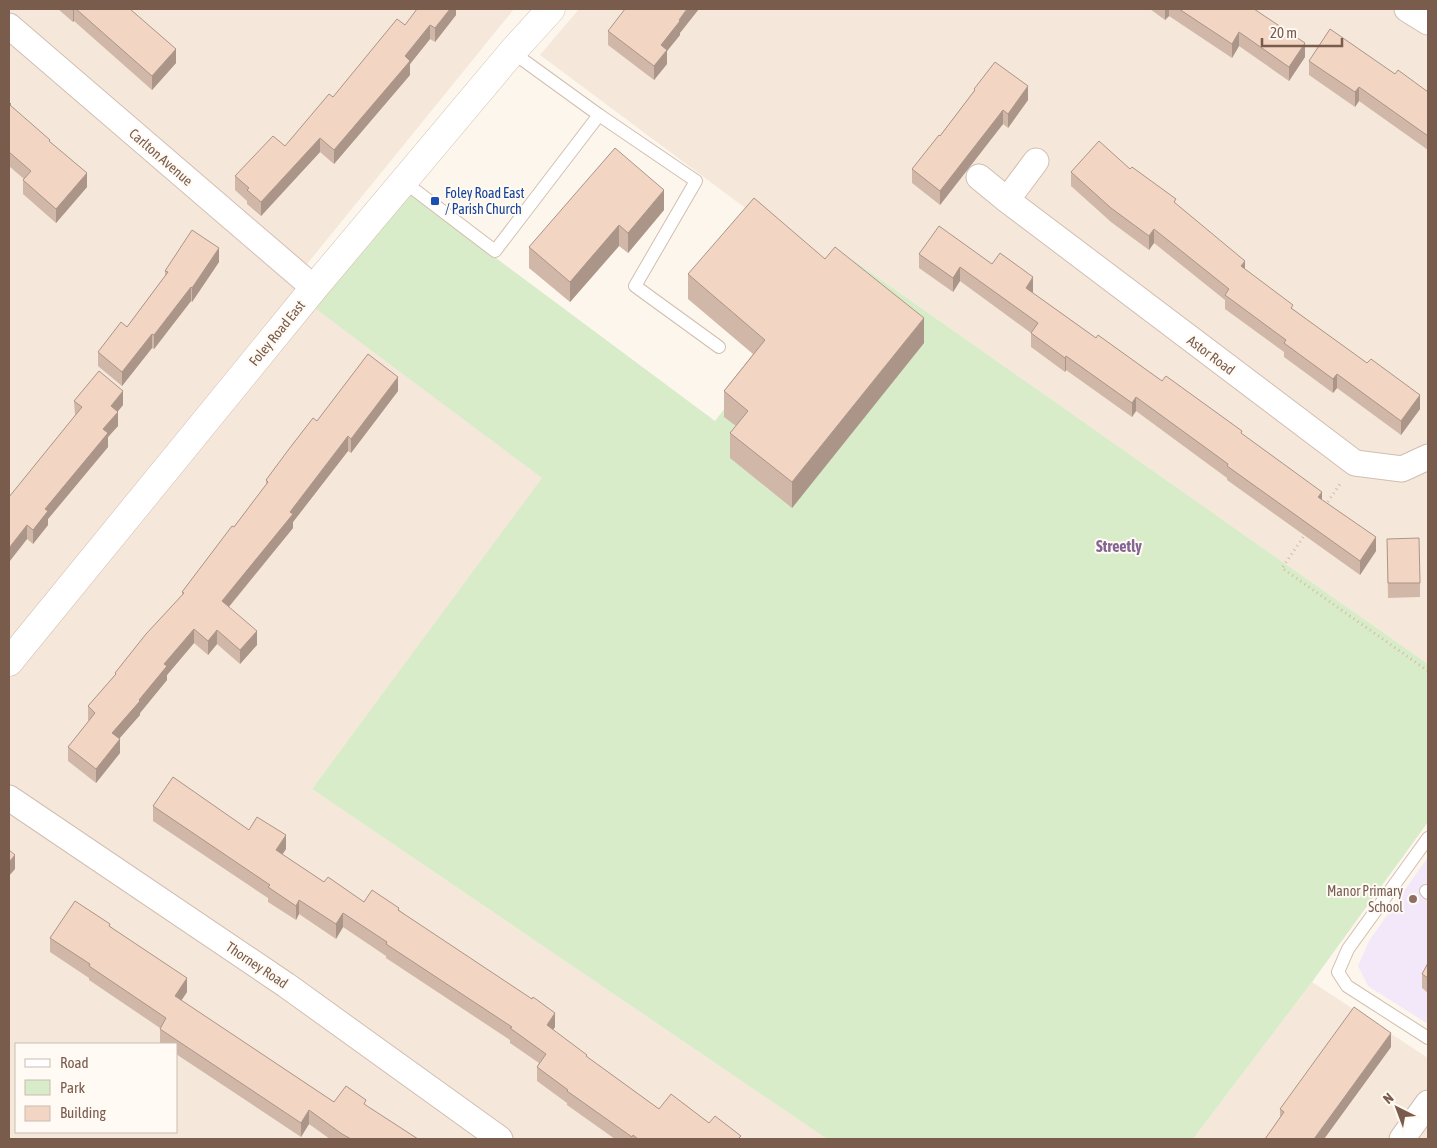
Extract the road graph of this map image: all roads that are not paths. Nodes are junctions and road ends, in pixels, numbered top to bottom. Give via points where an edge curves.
1 (551, 9) edge
2 (1407, 9) edge
3 (1428, 22) edge
4 (9, 26) edge
5 (512, 52) junction
6 (599, 115) junction
7 (1036, 161) dead end
8 (979, 177) dead end
9 (403, 181) junction
10 (1007, 200) junction
11 (314, 288) junction
12 (719, 347) dead end
13 (1428, 457) edge
14 (9, 662) edge
15 (9, 798) edge
16 (1428, 838) edge
17 (1428, 1038) edge
18 (1428, 1104) edge
19 (500, 1139) edge
20 (1402, 1139) edge

1 - 5 main road, Foley Road East
2 - 3 street
4 - 11 street, Carlton Avenue
5 - 6 lane
5 - 9 main road, Foley Road East
6 - 9 lane via 495,251
6 - 12 lane via 696,181 635,286
7 - 10 street
8 - 10 street, Astor Road
9 - 11 main road, Foley Road East
10 - 13 street, Astor Road via 1355,463 1402,469
11 - 14 main road, Foley Road East
15 - 19 street, Thorney Road via 286,985
16 - 17 lane via 1348,949 1338,972 1347,986
18 - 20 street

